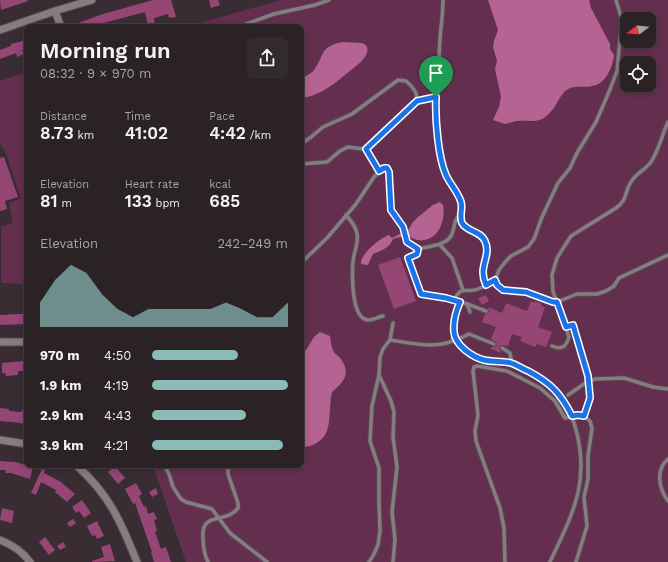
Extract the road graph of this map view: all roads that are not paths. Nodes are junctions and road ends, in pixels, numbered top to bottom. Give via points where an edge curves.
1 (92, 0) edge
2 (329, 0) edge
3 (443, 0) edge
4 (616, 0) edge
5 (55, 11) junction
6 (60, 24) edge
7 (246, 24) edge
8 (0, 30) edge
9 (436, 97) junction
10 (417, 101) junction
11 (668, 122) edge
12 (304, 142) edge
13 (366, 149) junction
14 (304, 164) edge
15 (379, 171) junction
16 (461, 215) junction
17 (346, 216) junction
18 (440, 245) junction
19 (418, 249) junction
20 (668, 255) edge
21 (304, 259) edge
22 (495, 280) junction
23 (486, 285) junction
24 (463, 290) junction
25 (454, 300) junction
26 (460, 302) junction
27 (557, 302) junction
28 (467, 304) junction
29 (486, 311) dead end
30 (470, 312) dead end
31 (383, 316) dead end
32 (393, 323) dead end
33 (566, 327) junction
34 (390, 340) junction
35 (457, 340) junction
36 (0, 342) edge
37 (24, 342) edge
38 (494, 344) dead end
39 (552, 346) dead end
40 (502, 348) dead end
41 (512, 364) junction
42 (379, 375) junction
43 (589, 381) junction
44 (668, 389) edge
45 (568, 395) dead end
46 (572, 416) junction
47 (584, 416) junction
48 (0, 440) edge
49 (24, 444) edge
50 (668, 458) edge
51 (79, 468) edge
52 (166, 468) edge
53 (228, 468) edge
54 (668, 501) edge
55 (218, 518) junction
56 (0, 540) edge
57 (30, 562) edge
58 (137, 562) edge
59 (208, 562) edge
60 (267, 562) edge
61 (369, 562) edge
62 (393, 562) edge
63 (505, 562) edge
64 (550, 562) edge
65 (576, 562) edge

1 - 5 street
2 - 7 lane
3 - 9 lane
4 - 22 lane via 621,29 617,71 611,88 596,122 570,168 558,183 534,239 528,247 506,261
5 - 6 street
5 - 8 street
9 - 10 lane
9 - 16 lane via 442,165 461,202
10 - 12 lane via 409,83 398,80 352,114 323,127
10 - 13 lane
11 - 27 lane via 653,159 631,181 622,203 574,233 566,241 553,272 553,292
13 - 14 lane via 348,147 327,162
13 - 15 lane
15 - 17 lane
15 - 19 lane via 384,168 388,170 391,208 403,227 407,242
16 - 18 lane via 454,222 451,236
16 - 23 lane via 464,226 481,235 486,242 482,272
17 - 21 lane
17 - 31 lane via 355,226 358,235 353,264 356,309 366,320
18 - 19 lane
18 - 24 lane via 454,260
19 - 25 lane via 417,254 408,258 421,294
20 - 27 lane via 619,278 614,286 606,291 597,294 577,294
22 - 23 lane
22 - 27 lane via 506,290 526,292
23 - 24 lane via 476,290
24 - 25 lane
25 - 26 lane
26 - 28 lane
26 - 35 lane via 454,328
27 - 33 lane
28 - 29 lane
28 - 30 lane
32 - 34 lane
33 - 39 lane via 569,337 566,346
33 - 43 lane via 573,325
34 - 35 lane via 426,345
34 - 42 lane via 380,357
35 - 38 lane via 469,334
35 - 41 lane via 479,359
36 - 37 street
40 - 41 lane via 510,353
41 - 46 lane via 552,387
42 - 61 lane via 372,406 370,441 379,468 380,534 375,553
42 - 62 lane via 392,401 394,412 393,437 397,467 392,512 395,539
43 - 44 lane via 624,378
43 - 45 lane
43 - 47 lane via 590,398
46 - 47 lane
46 - 63 lane via 565,418 545,391 507,371 474,367 478,416 476,441 500,508 504,528
46 - 64 lane via 580,449 581,479 573,509
47 - 65 lane via 592,428 584,497 587,522
48 - 49 street
50 - 54 lane via 661,466 660,477 662,491
51 - 58 street via 108,500
52 - 55 lane via 180,499 210,508
53 - 55 lane via 238,508
55 - 59 lane via 208,522 203,529 203,546
55 - 60 lane via 230,533
56 - 57 street via 16,548

